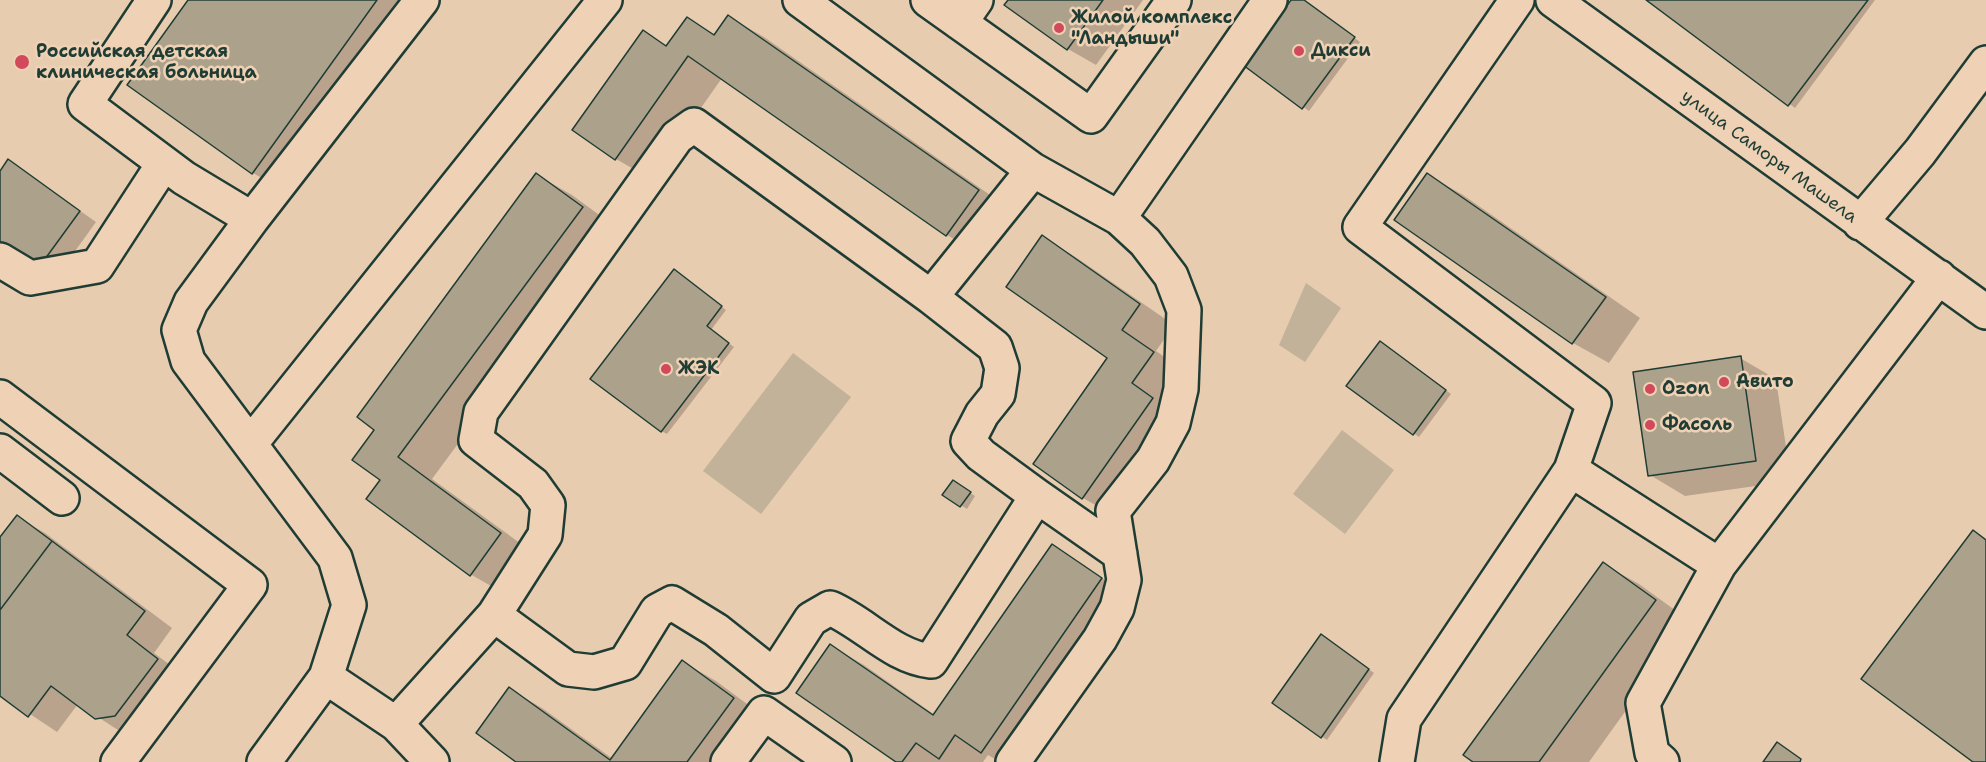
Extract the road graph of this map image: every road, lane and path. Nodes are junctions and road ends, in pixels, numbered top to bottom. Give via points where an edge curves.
1 (154, 0) edge
2 (422, 0) edge
3 (605, 0) edge
4 (800, 0) edge
5 (928, 0) edge
6 (1174, 0) edge
7 (1270, 0) edge
8 (1517, 0) edge
9 (1553, 0) edge
10 (968, 11) edge
11 (1986, 63) edge
12 (164, 163) junction
13 (1033, 170) junction
14 (1119, 218) junction
15 (252, 219) junction
16 (1860, 223) junction
17 (0, 260) edge
18 (1939, 277) junction
19 (931, 297) junction
20 (1986, 312) edge
21 (0, 397) edge
22 (251, 443) junction
23 (0, 451) edge
24 (1571, 470) junction
25 (1037, 496) junction
26 (62, 498) dead end
27 (1120, 554) junction
28 (1719, 565) junction
29 (494, 615) junction
30 (326, 677) junction
31 (396, 723) junction
32 (118, 762) edge
33 (264, 762) edge
34 (432, 762) edge
35 (728, 762) edge
36 (834, 762) edge
37 (1013, 762) edge
38 (1397, 762) edge
39 (1662, 762) edge

1 - 12 street via 85,104
2 - 15 street
3 - 22 street
4 - 13 street
5 - 10 street
6 - 10 street via 1091,116
7 - 14 street
8 - 24 street via 1360,227 1594,403
9 - 16 street, улица Саморы Машела
11 - 16 street via 1920,152
12 - 15 street
12 - 17 street via 97,266 30,278
13 - 14 street
13 - 19 street
14 - 27 street via 1145,242 1171,276 1184,310 1181,389 1173,423 1153,460 1113,511
15 - 22 street via 191,302 179,330 188,361
16 - 18 street, улица Саморы Машела
18 - 20 street, улица Саморы Машела
18 - 28 street
19 - 25 street via 995,347 1002,368 998,394 968,441
19 - 29 street via 694,125 677,137 481,412 476,440 533,484 548,505 545,535
21 - 32 street via 250,585
22 - 30 street via 335,558 349,605
23 - 26 street
24 - 28 street
24 - 38 street via 1404,719
25 - 27 street
25 - 29 street via 931,661 913,659 830,608 811,619 774,676 716,630 672,603 657,611 625,663 594,672 568,669
27 - 37 street via 1124,580 1117,608 1100,639
28 - 39 street via 1643,703 1652,753
29 - 31 street
30 - 31 street
30 - 33 street
31 - 34 street
35 - 36 street via 764,713

